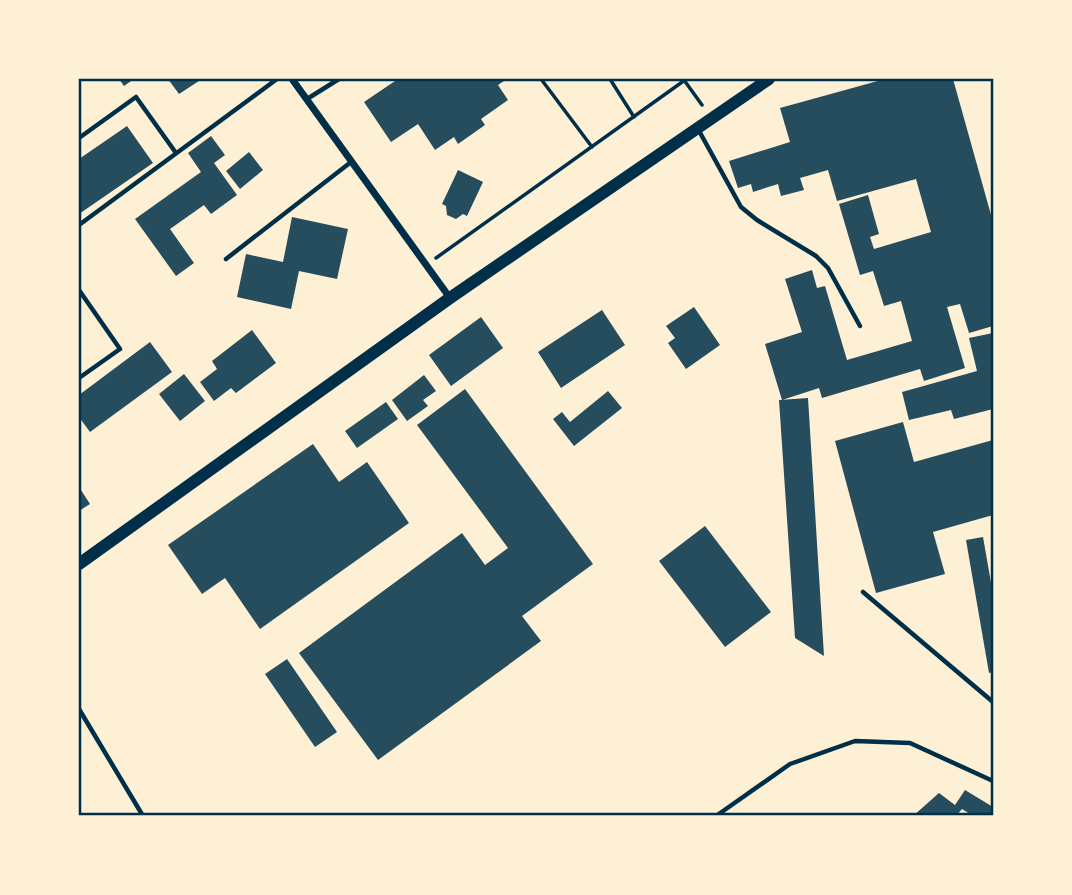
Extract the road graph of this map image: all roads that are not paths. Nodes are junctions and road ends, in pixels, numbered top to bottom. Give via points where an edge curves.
1 (277, 79) edge
2 (292, 79) edge
3 (339, 79) edge
4 (769, 79) edge
5 (307, 99) junction
6 (697, 128) junction
7 (79, 138) edge
8 (176, 153) junction
9 (352, 162) junction
10 (79, 225) edge
11 (226, 260) dead end
12 (79, 290) edge
13 (450, 298) junction
14 (860, 326) dead end
15 (79, 378) edge
16 (79, 564) edge
17 (863, 592) dead end
18 (993, 702) edge
19 (79, 709) edge
20 (993, 781) edge
21 (143, 816) edge
22 (716, 816) edge

1 - 8 lane
2 - 5 street
3 - 5 lane
4 - 6 main road
5 - 9 street
6 - 13 main road
6 - 14 lane via 741,206 828,268
7 - 8 lane via 136,97
8 - 10 lane
9 - 11 lane
9 - 13 street
12 - 15 lane via 120,349
13 - 16 main road
17 - 18 lane
19 - 21 lane
20 - 22 lane via 910,743 855,741 790,764

